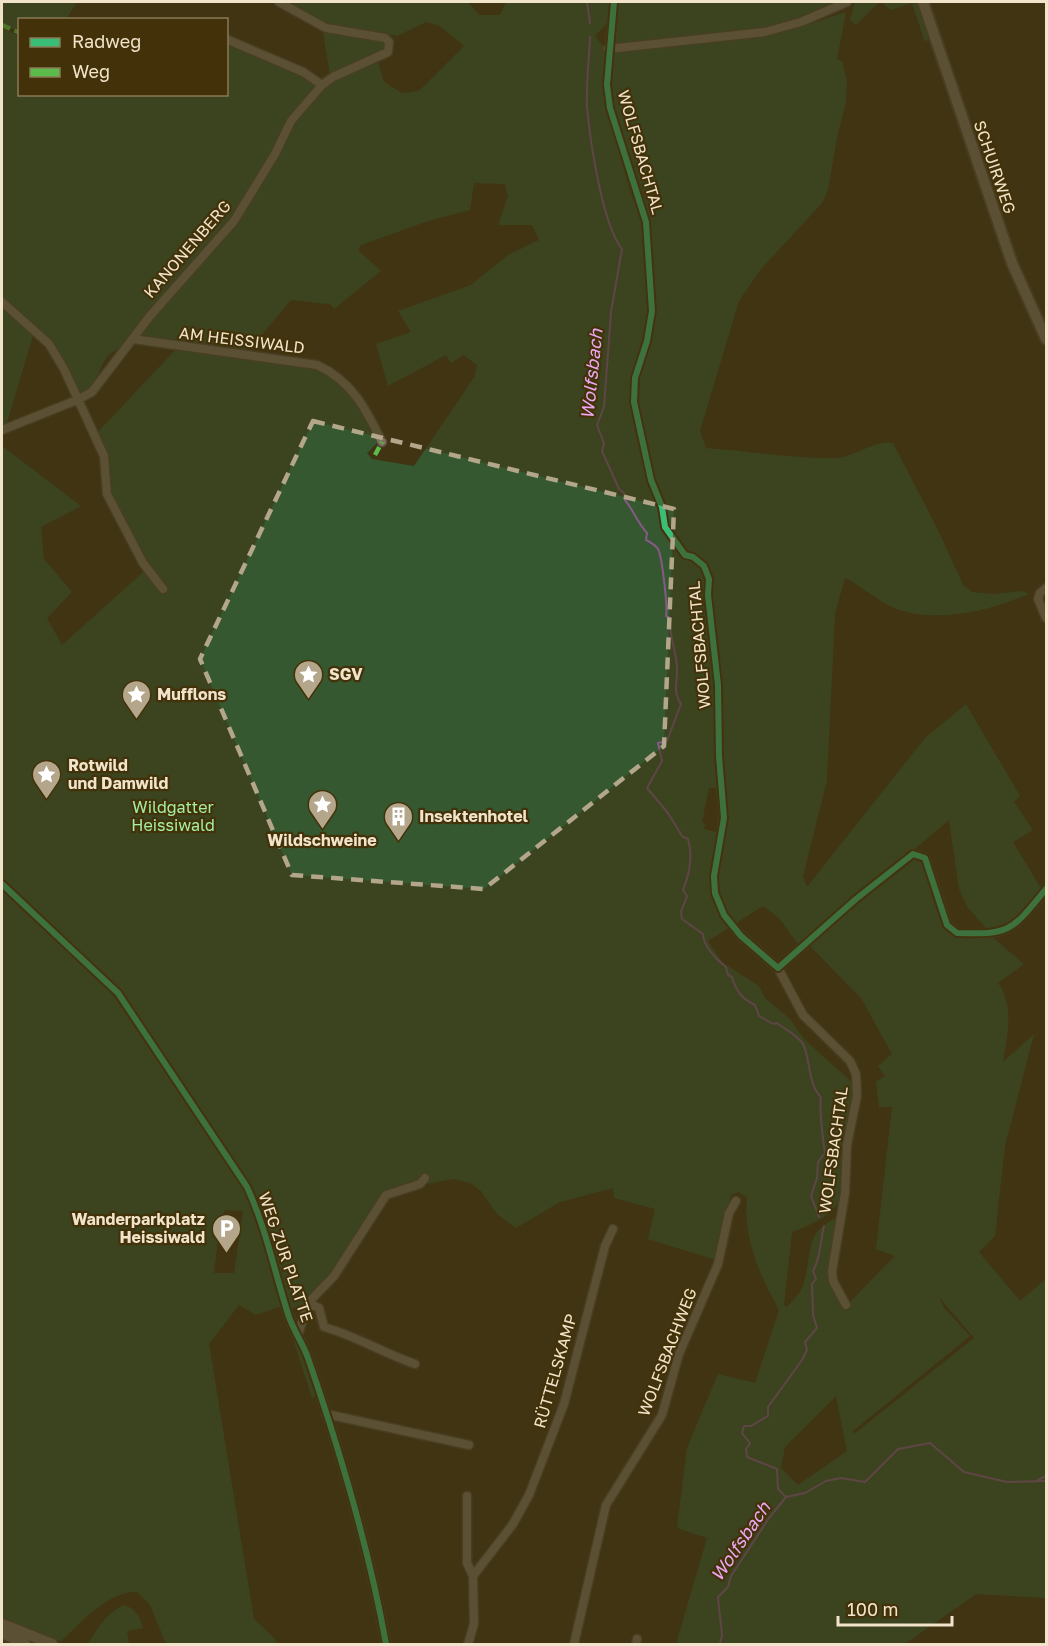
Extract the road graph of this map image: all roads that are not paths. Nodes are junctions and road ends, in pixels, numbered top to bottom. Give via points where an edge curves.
1 (279, 2) edge
2 (614, 2) edge
3 (847, 2) edge
4 (922, 2) edge
5 (228, 40) edge
6 (608, 50) junction
7 (322, 85) junction
8 (2, 302) edge
9 (133, 339) junction
10 (1047, 339) edge
11 (77, 400) junction
12 (2, 430) edge
13 (382, 442) dead end
14 (1047, 588) edge
15 (163, 589) dead end
16 (1047, 618) edge
17 (2, 884) edge
18 (1047, 889) edge
19 (778, 968) junction
20 (426, 1178) dead end
21 (736, 1202) dead end
22 (613, 1229) dead end
23 (308, 1303) junction
24 (846, 1305) dead end
25 (298, 1335) junction
26 (415, 1364) dead end
27 (326, 1414) junction
28 (469, 1445) dead end
29 (467, 1496) dead end
30 (473, 1576) junction
31 (2, 1624) edge
32 (2, 1633) edge
33 (25, 1644) edge
34 (51, 1644) edge
35 (386, 1644) edge
36 (468, 1644) edge
37 (574, 1644) edge

1 - 7 street, KANONENBERG via 326,28 385,38 389,42 388,52
2 - 6 street, WOLFSBACHTAL
3 - 6 street via 765,32
4 - 10 main road, SCHUIRWEG via 1012,263
5 - 7 street via 303,72
6 - 19 street, WOLFSBACHTAL via 610,108 649,246 652,311 635,378 634,402 665,527 685,555 704,566 709,579 724,796 715,893 724,915 741,936
7 - 9 street, KANONENBERG via 291,122 234,221
8 - 11 street via 49,344
9 - 11 street, KANONENBERG via 92,392
9 - 13 street, AM HEISSIWALD via 316,365 346,383 363,403
11 - 12 street, KANONENBERG
11 - 15 street via 104,456 107,494 143,563
14 - 16 street via 1038,599
17 - 25 street, WEG ZUR PLATTE via 118,993 240,1175 255,1205 289,1318
18 - 19 street via 1005,931 957,933 947,925 926,858 911,855
19 - 24 street, WOLFSBACHTAL via 803,1015 850,1061 856,1074 857,1096 847,1144 845,1193 832,1271
20 - 23 street, WEG ZUR PLATTE via 420,1184 386,1195 334,1276
21 - 37 street, WOLFSBACHWEG via 729,1213 718,1264 680,1354 662,1414 606,1505
22 - 30 street, RÜTTELSKAMP via 605,1245 564,1404 529,1495 513,1524
23 - 25 street, WEG ZUR PLATTE
23 - 26 street via 319,1308 324,1327
25 - 27 street, WEG ZUR PLATTE
27 - 28 street
27 - 35 street, WEG ZUR PLATTE via 370,1569
29 - 30 street via 467,1563
30 - 36 street via 474,1624
31 - 34 main road
32 - 33 main road

